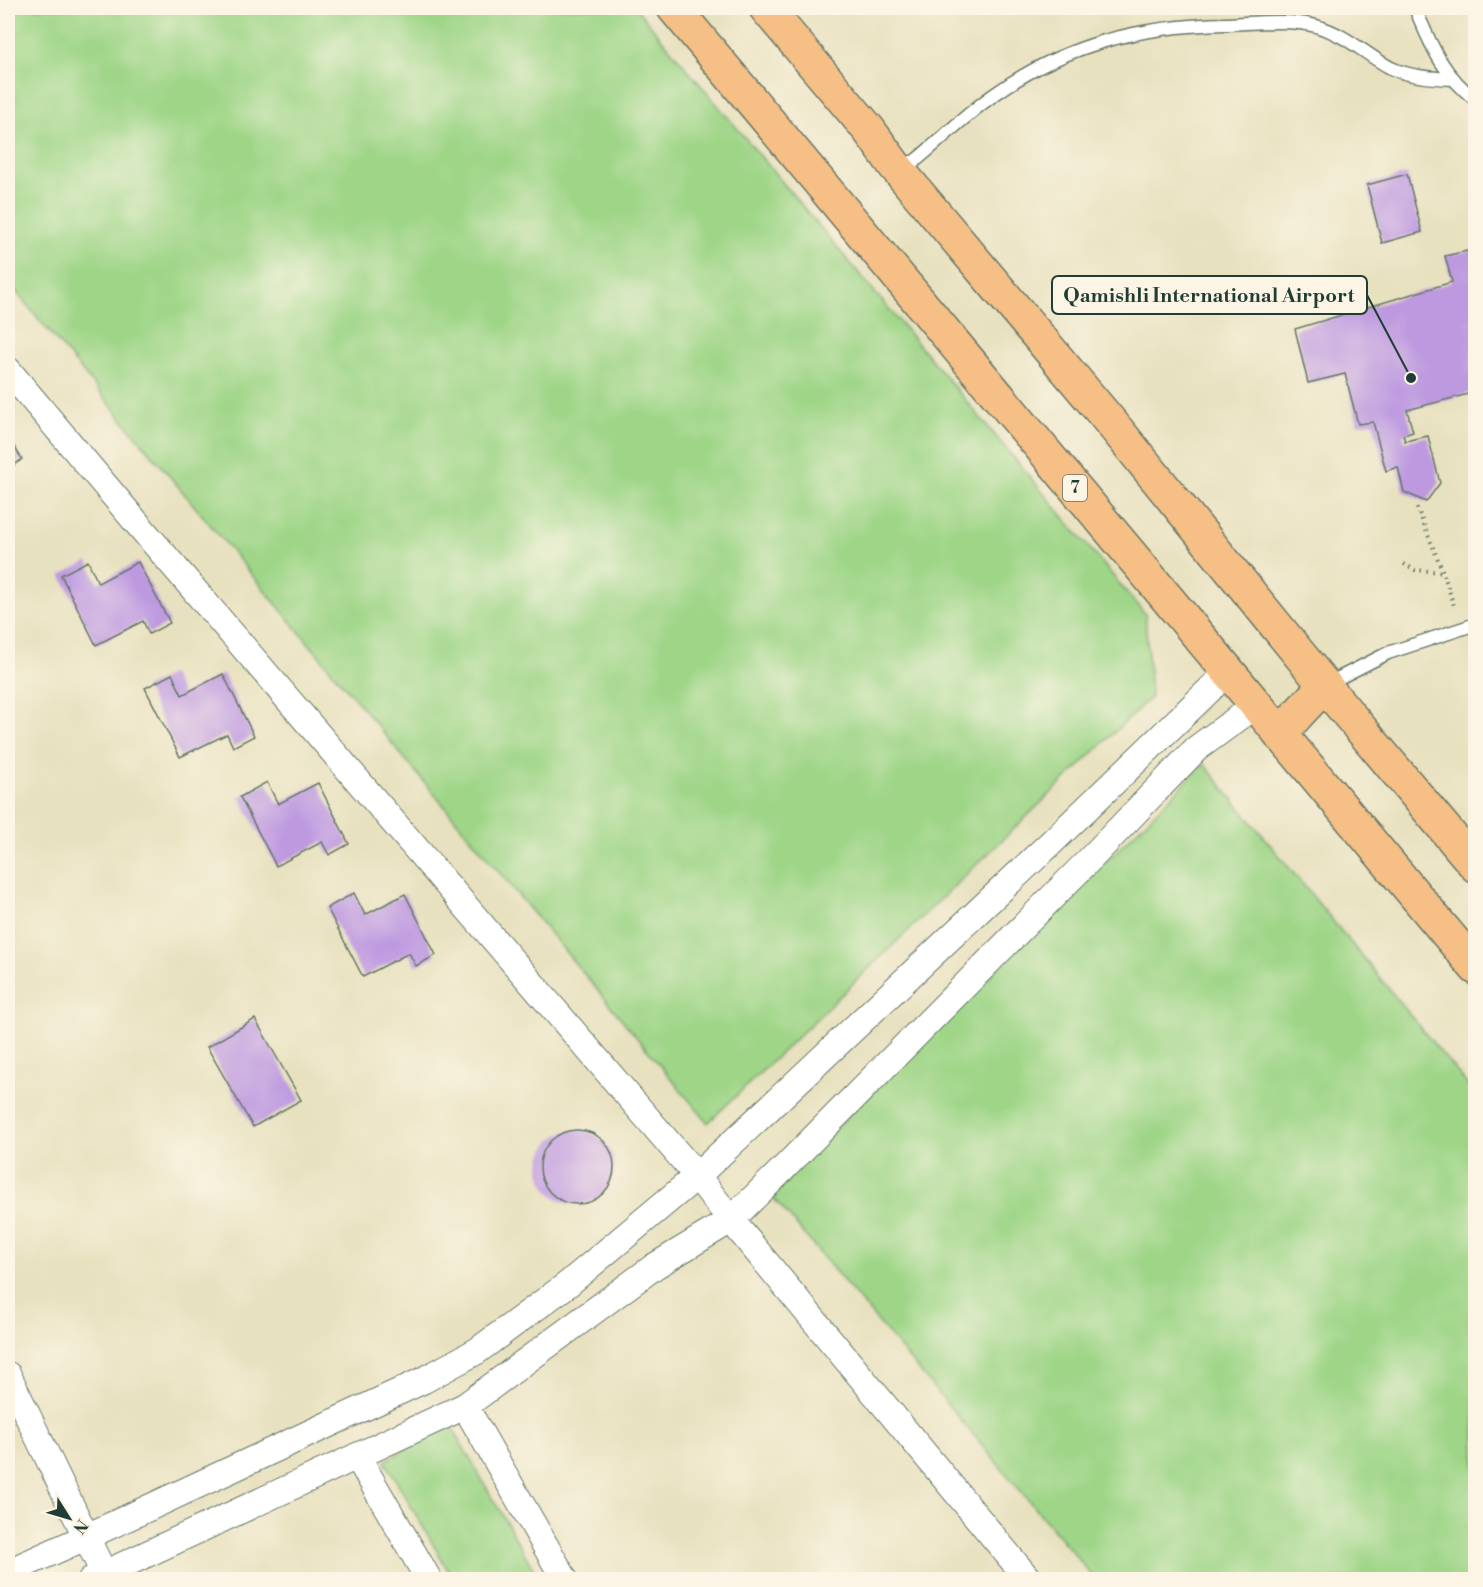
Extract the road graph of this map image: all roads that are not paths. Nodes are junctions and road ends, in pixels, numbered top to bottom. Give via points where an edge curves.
1 (674, 8) edge
2 (766, 8) edge
3 (1415, 8) edge
4 (1454, 79) junction
5 (1476, 100) edge
6 (895, 166) junction
7 (8, 370) edge
8 (1476, 624) edge
9 (1228, 672) junction
10 (1325, 685) junction
11 (1256, 705) junction
12 (1281, 735) junction
13 (1476, 866) edge
14 (1476, 968) edge
15 (697, 1176) junction
16 (731, 1220) junction
17 (8, 1376) edge
18 (465, 1406) junction
19 (357, 1456) junction
20 (86, 1537) junction
21 (8, 1572) edge
22 (101, 1577) edge
23 (429, 1580) edge
24 (565, 1580) edge
25 (1029, 1580) edge

1 - 9 highway, 7
2 - 6 highway
3 - 4 lane via 1440,62
4 - 5 lane
4 - 6 lane via 1392,69 1336,32 1313,26 1206,24 1146,31 1067,53 1029,72 994,94 915,161
6 - 10 highway via 1121,434
7 - 15 street
8 - 10 lane via 1388,653
9 - 11 highway, 7
9 - 15 street
10 - 12 highway
10 - 13 highway
11 - 12 highway, 7
11 - 16 street via 1196,749
12 - 14 highway, 7
15 - 16 street
15 - 20 street via 568,1284 477,1351 424,1380
16 - 18 street via 656,1266
16 - 25 street
17 - 20 street
18 - 19 street
18 - 24 street
19 - 22 street
19 - 23 street
20 - 21 street
20 - 22 street

